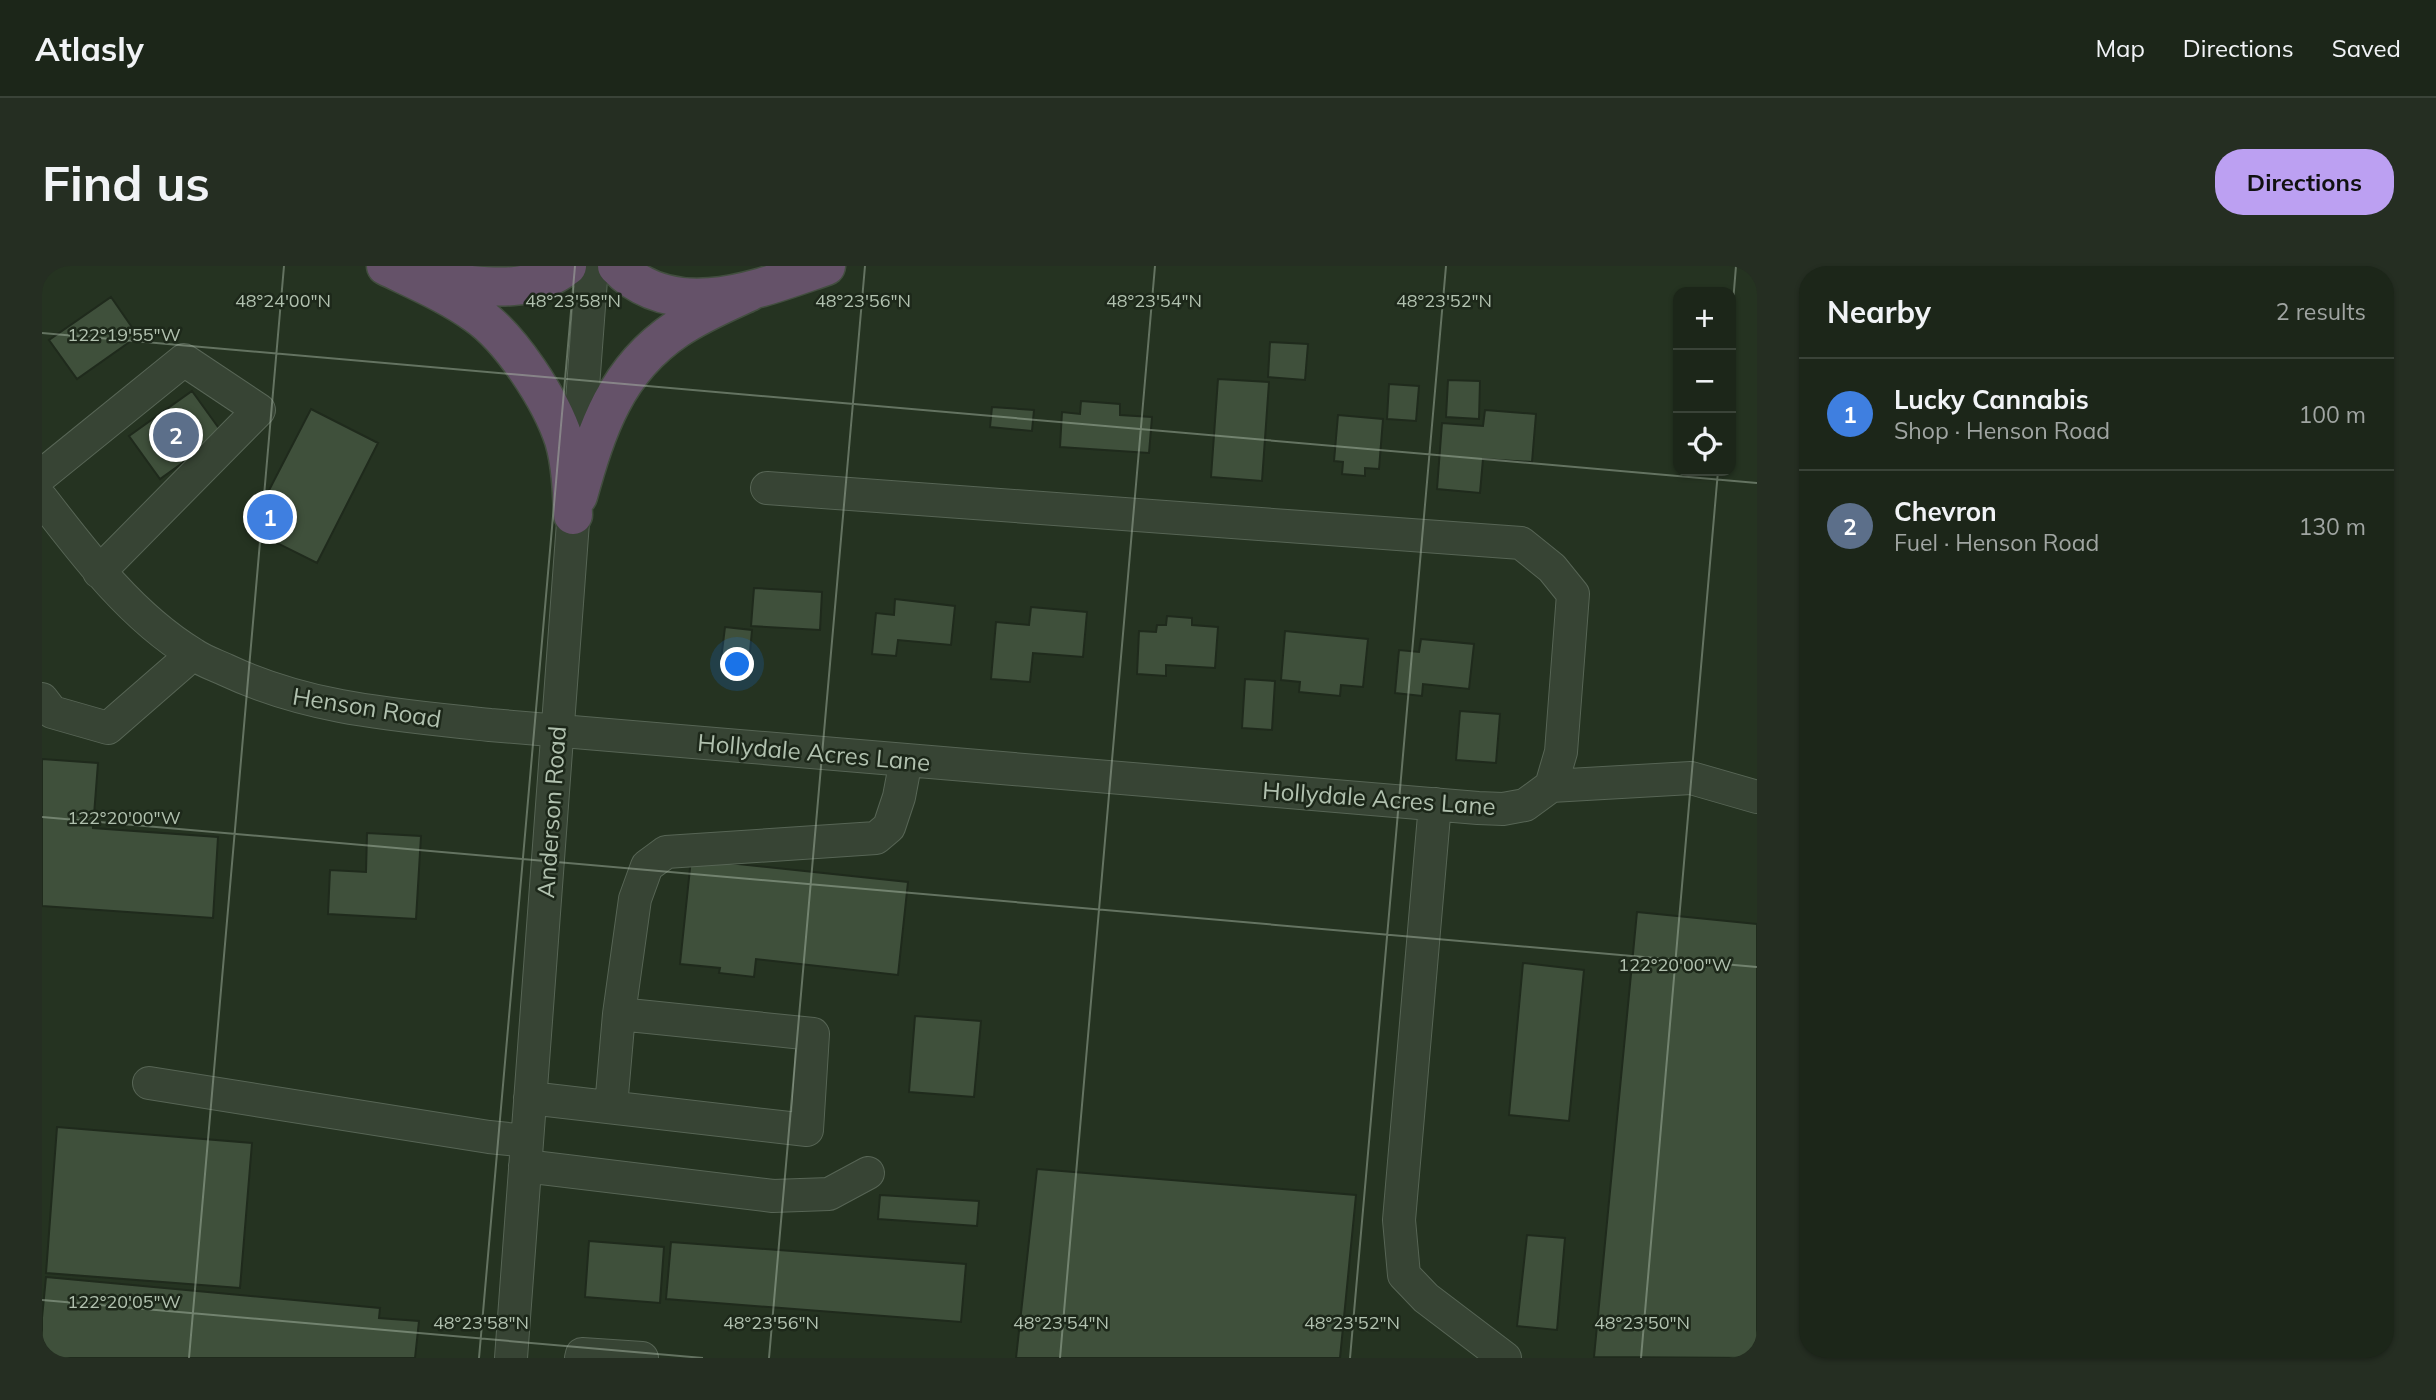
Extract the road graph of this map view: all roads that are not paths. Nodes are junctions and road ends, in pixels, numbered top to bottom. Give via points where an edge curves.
1 (567, 266) edge
2 (592, 266) edge
3 (617, 266) edge
4 (827, 266) edge
5 (399, 272) edge
6 (749, 292) junction
7 (42, 475) edge
8 (767, 488) dead end
9 (42, 499) edge
10 (573, 515) junction
11 (99, 572) junction
12 (193, 654) junction
13 (42, 699) edge
14 (557, 731) junction
15 (906, 760) junction
16 (1551, 786) junction
17 (1757, 797) edge
18 (1435, 804) junction
19 (619, 1014) junction
20 (149, 1083) dead end
21 (530, 1098) junction
22 (611, 1107) junction
23 (526, 1153) junction
24 (868, 1173) dead end
25 (511, 1358) edge
26 (581, 1358) edge
27 (642, 1358) edge
28 (1505, 1358) edge

1 - 5 highway via 553,277 504,288
2 - 10 street, Anderson Road
3 - 6 highway via 648,289 673,297
4 - 6 highway
5 - 10 highway via 447,294 507,341 563,439
6 - 10 highway via 677,329 620,385 593,443
7 - 11 street via 184,360 259,410
8 - 16 street via 1521,543 1552,568 1573,594 1561,752
9 - 11 street, Henson Road
10 - 14 street, Anderson Road
11 - 12 street, Henson Road
12 - 13 street via 108,729 52,712
12 - 14 street, Henson Road via 281,693 323,705
14 - 15 street, Hollydale Acres Lane
14 - 21 street, Anderson Road
15 - 18 street, Hollydale Acres Lane
15 - 19 street via 889,827 876,838 666,852 647,866 635,899
16 - 17 street via 1691,778
16 - 18 street, Hollydale Acres Lane via 1525,805 1503,809
18 - 28 street via 1399,1220 1404,1275 1426,1298
19 - 22 street
19 - 22 street via 813,1034 807,1130
20 - 23 street via 489,1137
21 - 22 street
21 - 23 street, Anderson Road
23 - 24 street via 773,1196 829,1194
23 - 25 street, Anderson Road
26 - 27 street via 582,1354

